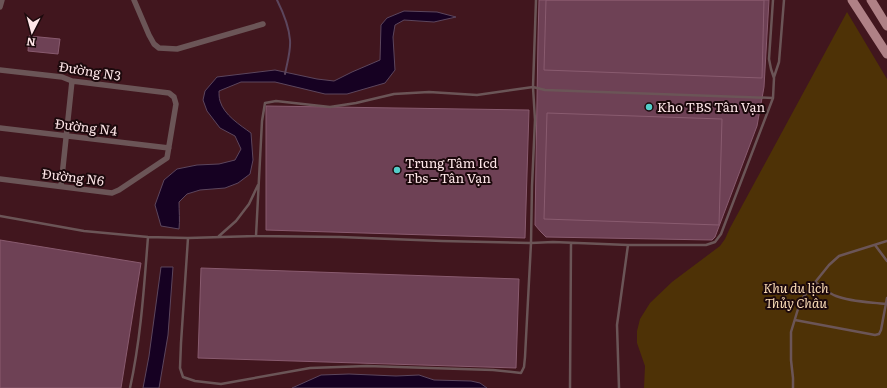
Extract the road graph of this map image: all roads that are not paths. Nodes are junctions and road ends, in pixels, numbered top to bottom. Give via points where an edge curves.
1 (2, 0) edge
2 (134, 0) edge
3 (536, 0) edge
4 (773, 0) edge
5 (784, 0) edge
6 (852, 0) edge
7 (871, 0) edge
8 (0, 7) edge
9 (263, 24) dead end
10 (887, 26) edge
11 (887, 54) edge
12 (0, 70) edge
13 (774, 78) junction
14 (72, 81) junction
15 (533, 87) junction
16 (174, 97) joint
17 (772, 98) junction
18 (0, 128) edge
19 (66, 136) junction
20 (170, 148) junction
21 (0, 179) edge
22 (259, 183) junction
23 (60, 186) junction
24 (0, 216) edge
25 (256, 236) junction
26 (148, 237) junction
27 (218, 237) junction
28 (188, 238) junction
29 (887, 241) edge
30 (531, 243) junction
31 (571, 243) junction
32 (628, 245) junction
33 (875, 245) junction
34 (887, 262) edge
35 (815, 282) junction
36 (887, 298) edge
37 (886, 304) junction
38 (795, 320) junction
39 (130, 388) edge
40 (570, 388) edge
41 (619, 388) edge
42 (793, 388) edge

1 - 8 street
2 - 9 street via 154,44 159,48 177,49
3 - 15 lane
4 - 13 lane via 769,60
5 - 13 lane via 780,62
6 - 11 main road
7 - 10 main road
12 - 14 street, Đường N3 via 62,77
13 - 17 lane
14 - 16 street, Đường N3 via 169,93
14 - 19 street
15 - 17 lane via 545,90
15 - 22 lane via 477,94 394,94 330,107 276,101 265,103
15 - 30 lane via 535,120
16 - 20 street, Đường N6 via 176,104
17 - 32 lane via 721,234 715,242 706,245
18 - 19 street, Đường N4
19 - 20 street, Đường N4
19 - 23 street
20 - 23 street, Đường N6 via 167,158 112,193
21 - 23 street, Đường N6
22 - 25 lane
22 - 27 lane via 249,204 236,221
24 - 26 lane via 84,230
25 - 27 lane
25 - 30 lane
26 - 28 lane
26 - 39 lane via 144,293
27 - 28 lane
28 - 30 lane via 180,368 183,378 221,384 310,368 374,366 521,373 525,357
29 - 33 lane
30 - 31 lane
31 - 32 lane
31 - 40 lane
32 - 41 lane via 617,325
33 - 34 lane
33 - 35 lane via 839,256
35 - 37 lane via 836,296
35 - 38 lane via 804,296
36 - 37 lane
37 - 38 lane via 881,330 875,335
38 - 42 lane via 790,342

